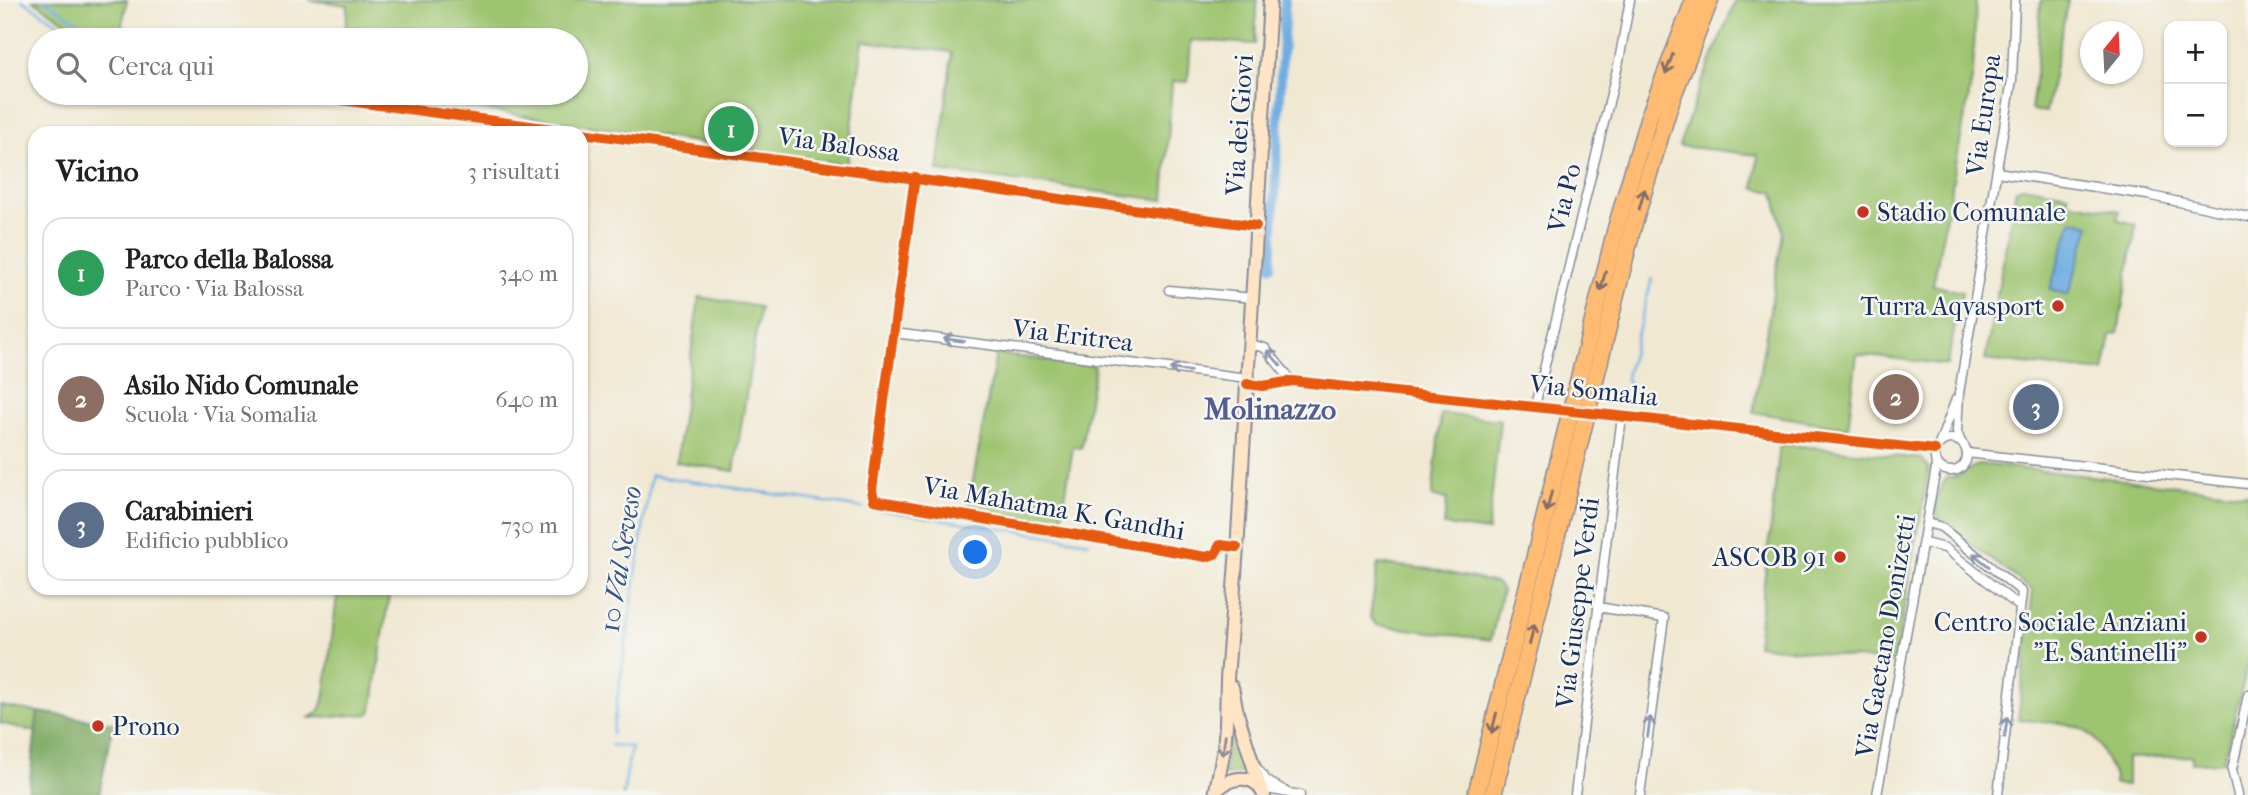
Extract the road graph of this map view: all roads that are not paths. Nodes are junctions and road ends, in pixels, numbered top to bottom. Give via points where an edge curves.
1 (1270, 0) edge
2 (1630, 0) edge
3 (1694, 0) edge
4 (1710, 0) edge
5 (2017, 3) edge
6 (380, 105) edge
7 (536, 126) edge
8 (588, 133) edge
9 (1997, 172) junction
10 (915, 177) junction
11 (2248, 217) edge
12 (1256, 226) junction
13 (1169, 290) dead end
14 (1252, 298) junction
15 (894, 333) junction
16 (1250, 344) junction
17 (1247, 381) junction
18 (1292, 381) junction
19 (1959, 393) junction
20 (1535, 406) junction
21 (1622, 416) junction
22 (1961, 442) junction
23 (1936, 451) junction
24 (1967, 453) junction
25 (1952, 471) junction
26 (1933, 484) junction
27 (2248, 484) edge
28 (1927, 523) junction
29 (1924, 543) junction
30 (1237, 547) junction
31 (1598, 607) junction
32 (2020, 607) junction
33 (1228, 652) junction
34 (2248, 695) edge
35 (1255, 766) junction
36 (1262, 790) edge
37 (1287, 792) junction
38 (1215, 793) edge
39 (1300, 795) edge
40 (1476, 795) edge
41 (1493, 795) edge
42 (1575, 795) edge
43 (1640, 795) edge
44 (1877, 795) edge
45 (1998, 795) edge
46 (2238, 795) edge

1 - 12 main road, Via dei Giovi
2 - 20 street, Via Po
3 -> 40 highway via 1648,119 1616,228
41 -> 4 highway via 1632,230 1671,101
5 - 9 street, Via Europa via 2012,80
6 - 7 street, Via Balossa
8 - 10 street, Via Balossa
9 - 11 street via 2147,195
9 - 19 street, Via Europa
10 - 12 street, Via Balossa
10 - 15 street
12 - 14 main road, Via dei Giovi
13 - 14 street
14 - 16 main road, Via dei Giovi
17 -> 15 street, Via Eritrea
15 - 30 street, Via Mahatma K. Gandhi via 874,500 1206,557 1215,554 1220,545
16 - 17 main road, Via dei Giovi
18 -> 16 street via 1265,348
17 - 18 street, Via Somalia via 1263,387
17 - 30 main road, Via dei Giovi
18 - 20 street, Via Somalia
19 - 22 street, Via Europa via 1957,432
19 - 23 street, Via Europa
20 - 21 street, Via Somalia, bridge
21 - 23 street, Via Somalia
21 - 31 street, Via Giuseppe Verdi
22 - 23 street via 1949,439
22 - 24 street
23 - 25 street via 1941,468
23 - 26 street, Via Gaetano Donizetti
24 - 25 street via 1963,466
24 - 27 street
25 - 26 street, Via Gaetano Donizetti
26 - 28 street, Via Gaetano Donizetti
28 - 29 street, Via Gaetano Donizetti
32 -> 28 street via 2022,592 1941,527
29 - 32 street via 1945,548
29 - 44 street, Via Gaetano Donizetti
30 - 33 main road, Via dei Giovi
31 - 42 street, Via Giuseppe Verdi
43 -> 31 street via 1664,618
45 -> 32 street
33 - 35 main road, Via dei Giovi via 1233,697
33 -> 38 main road, Via dei Giovi via 1224,749
34 - 46 street via 2232,770
35 - 36 main road, Via dei Giovi
35 - 37 street via 1267,781
36 - 37 street
36 - 38 main road via 1248,780 1234,779
37 - 39 street

